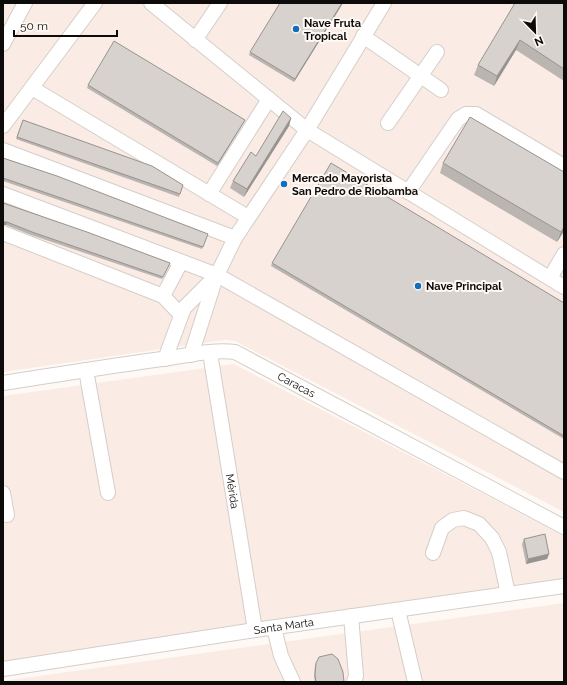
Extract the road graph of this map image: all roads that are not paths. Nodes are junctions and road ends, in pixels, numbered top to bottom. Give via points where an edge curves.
1 (25, 3) edge
2 (95, 3) edge
3 (151, 3) edge
4 (220, 3) edge
5 (384, 3) edge
6 (363, 36) junction
7 (195, 40) junction
8 (3, 44) edge
9 (436, 52) dead end
10 (420, 76) junction
11 (32, 88) junction
12 (441, 90) dead end
13 (269, 99) junction
14 (388, 123) dead end
15 (3, 126) edge
16 (307, 130) junction
17 (3, 150) edge
18 (564, 166) edge
19 (408, 192) junction
20 (3, 194) edge
21 (209, 194) junction
22 (248, 217) junction
23 (3, 233) edge
24 (235, 238) junction
25 (564, 254) edge
26 (182, 262) junction
27 (217, 275) junction
28 (550, 278) junction
29 (564, 287) edge
30 (163, 296) junction
31 (180, 314) junction
32 (210, 353) junction
33 (191, 355) junction
34 (165, 359) junction
35 (86, 370) junction
36 (3, 383) edge
37 (564, 472) edge
38 (3, 493) edge
39 (108, 493) dead end
40 (7, 515) dead end
41 (564, 527) edge
42 (433, 552) dead end
43 (564, 586) edge
44 (508, 594) junction
45 (398, 610) junction
46 (351, 616) junction
47 (274, 628) junction
48 (255, 630) junction
49 (3, 668) edge
50 (293, 682) edge
51 (354, 682) edge
52 (415, 682) edge

1 - 8 street
2 - 11 street
3 - 7 street
4 - 7 street
5 - 6 street
6 - 10 street
6 - 16 street
7 - 13 street
9 - 10 street
10 - 12 street
10 - 14 street
11 - 15 street
11 - 21 street
13 - 16 street
13 - 21 street
16 - 19 street
16 - 22 street
17 - 24 street
18 - 19 street via 476,114 466,114 458,119
19 - 28 street
20 - 26 street
21 - 22 street
22 - 24 street
23 - 30 street
24 - 27 street
25 - 28 street
26 - 27 street
26 - 30 street
27 - 31 street
27 - 33 street
27 - 37 street
28 - 29 street
30 - 31 street
31 - 34 street
32 - 33 street, Caracas
32 - 41 street, Caracas via 235,352
32 - 48 street, Mérida
33 - 34 street, Caracas
34 - 35 street, Caracas
35 - 36 street, Caracas
35 - 39 street
38 - 40 street
42 - 44 street via 442,528 452,520 464,518 479,524 492,538 499,552
43 - 44 street, Santa Marta
44 - 45 street, Santa Marta
45 - 46 street, Santa Marta
45 - 52 street
46 - 47 street, Santa Marta
46 - 51 street via 356,676
47 - 48 street, Santa Marta
47 - 50 street via 281,656
48 - 49 street, Santa Marta

